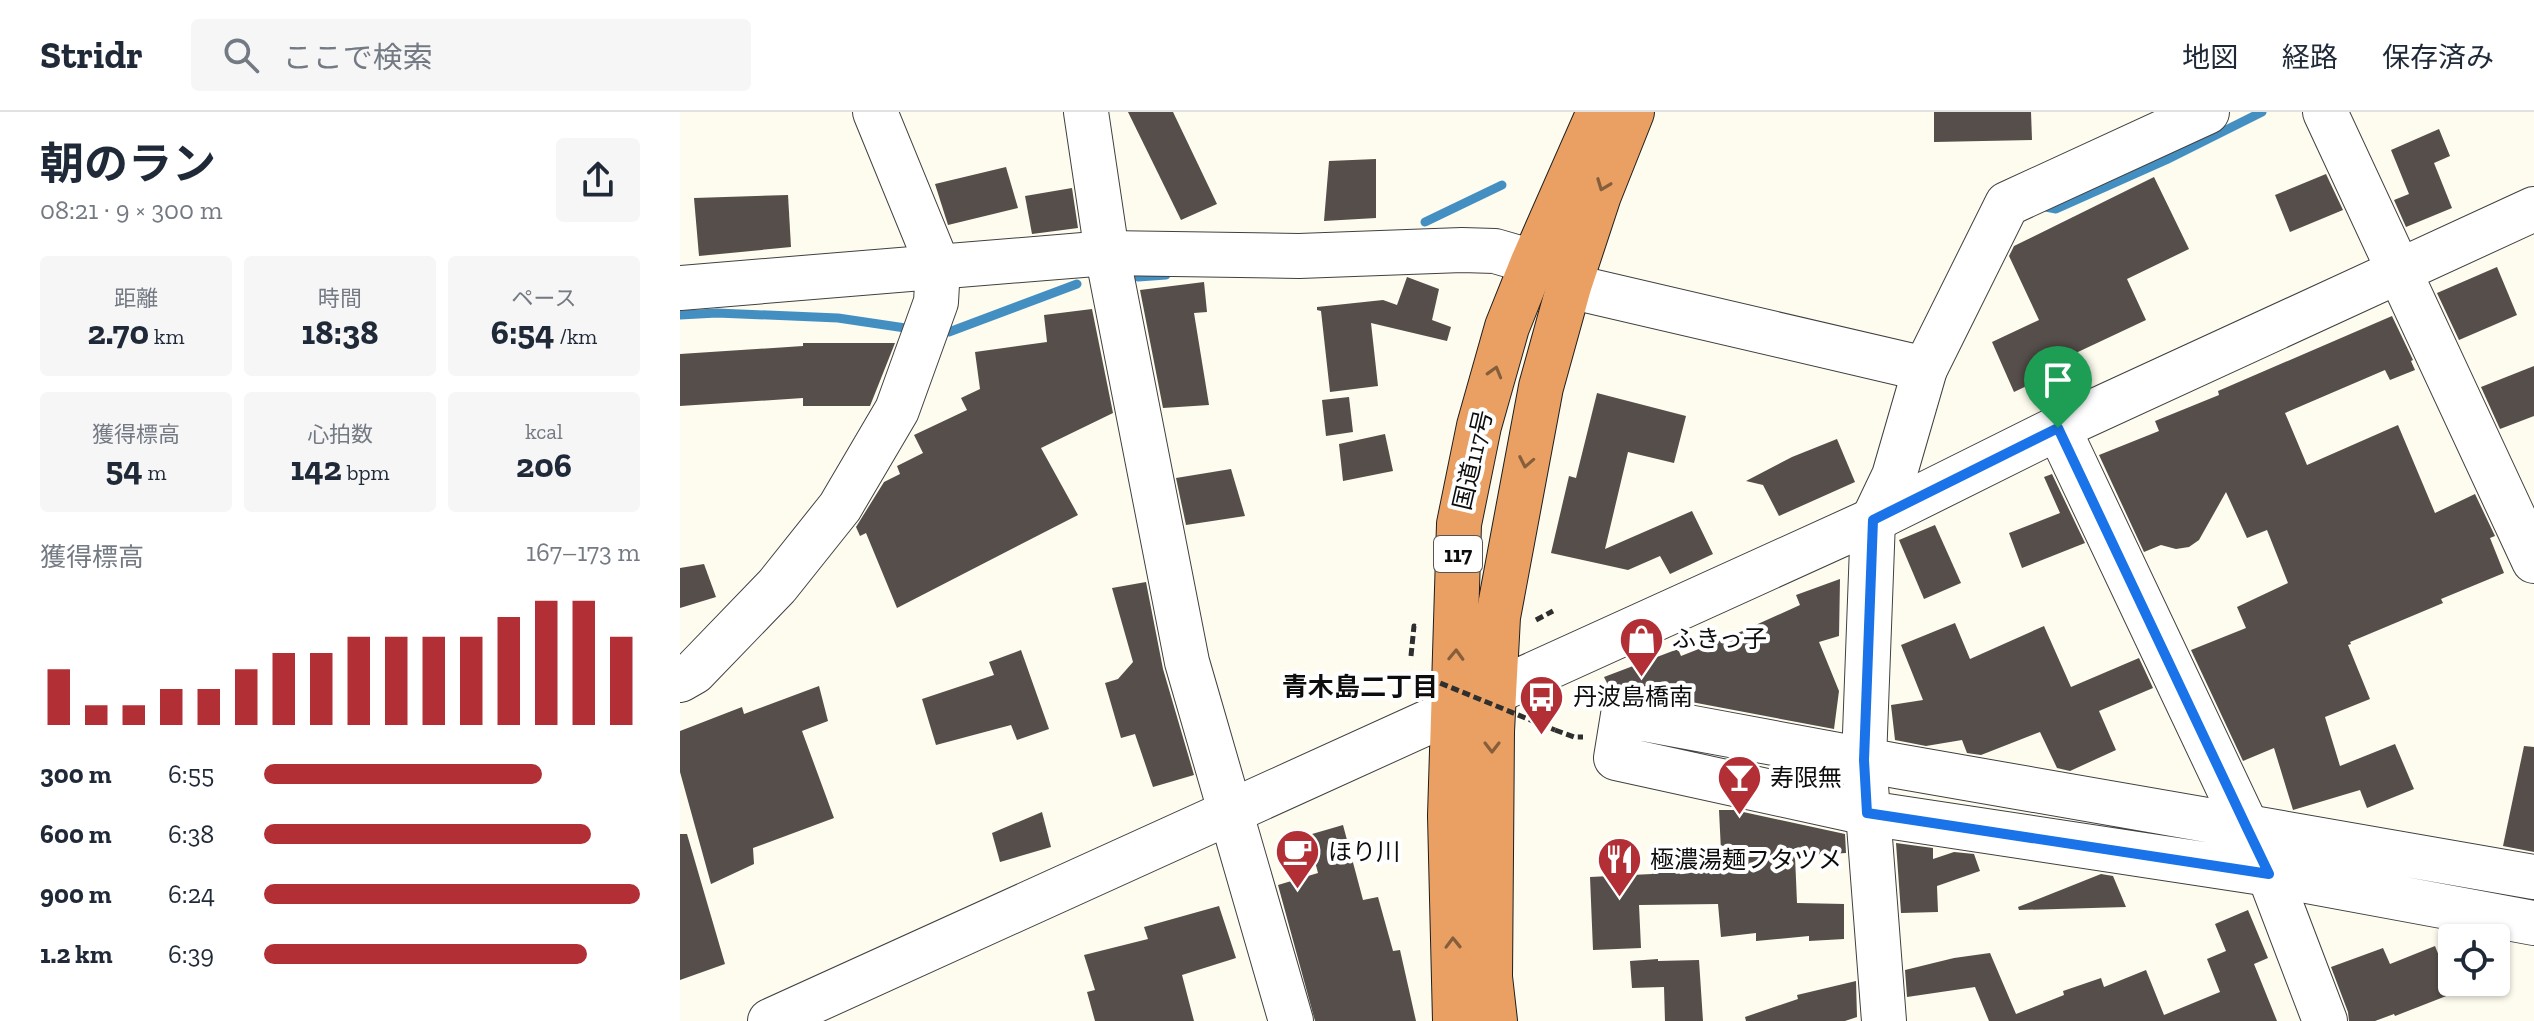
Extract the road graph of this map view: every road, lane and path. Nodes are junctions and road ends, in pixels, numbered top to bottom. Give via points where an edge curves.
1 (875, 112) edge
2 (1086, 112) edge
3 (1599, 112) edge
4 (1632, 112) edge
5 (2207, 112) edge
6 (2325, 112) edge
7 (2534, 209) edge
8 (1107, 253) junction
9 (1533, 262) junction
10 (938, 266) junction
11 (2401, 272) junction
12 (1569, 286) junction
13 (680, 288) edge
14 (1925, 369) junction
15 (2058, 428) junction
16 (1873, 520) junction
17 (2529, 538) edge
18 (1418, 674) dead end
19 (680, 680) edge
20 (1493, 691) junction
21 (1454, 710) junction
22 (1555, 730) dead end
23 (1864, 760) junction
24 (1232, 811) junction
25 (1867, 813) junction
26 (2246, 826) junction
27 (2269, 874) junction
28 (2534, 877) edge
29 (2534, 923) edge
30 (770, 1021) edge
31 (1291, 1021) edge
32 (1455, 1021) edge
33 (1495, 1021) edge
34 (1884, 1021) edge
35 (2325, 1021) edge

1 - 10 street
2 - 8 street
3 - 9 highway, 国道117号 / 117
4 -> 12 highway, 117
5 - 14 street via 2007,204
6 - 11 street
7 - 11 street
8 - 9 street via 1299,256 1462,250 1495,251
8 - 10 street
8 - 24 street via 1187,662
21 -> 9 highway, 国道117号 / 117 via 1459,524 1479,426 1507,327
10 - 13 street
10 - 19 street via 936,302 897,410 840,507 777,586
11 - 15 street
11 - 17 street
12 - 14 street
12 -> 20 highway, 117 via 1541,387 1516,511 1498,617
14 - 16 street via 1894,476
15 - 16 street
15 - 26 street
16 - 20 street
16 - 23 street
18 - 22 path, bridge
20 - 21 street
20 -> 33 highway, 117 via 1490,977
21 - 24 street
32 -> 21 highway, 国道117号 / 117 via 1450,816
23 - 25 street
23 - 25 street via 1623,715 1616,758
23 - 26 street
24 - 30 street
24 - 31 street
25 - 27 street
25 - 34 street
26 - 27 street
26 - 28 street
27 - 29 street
27 - 35 street

